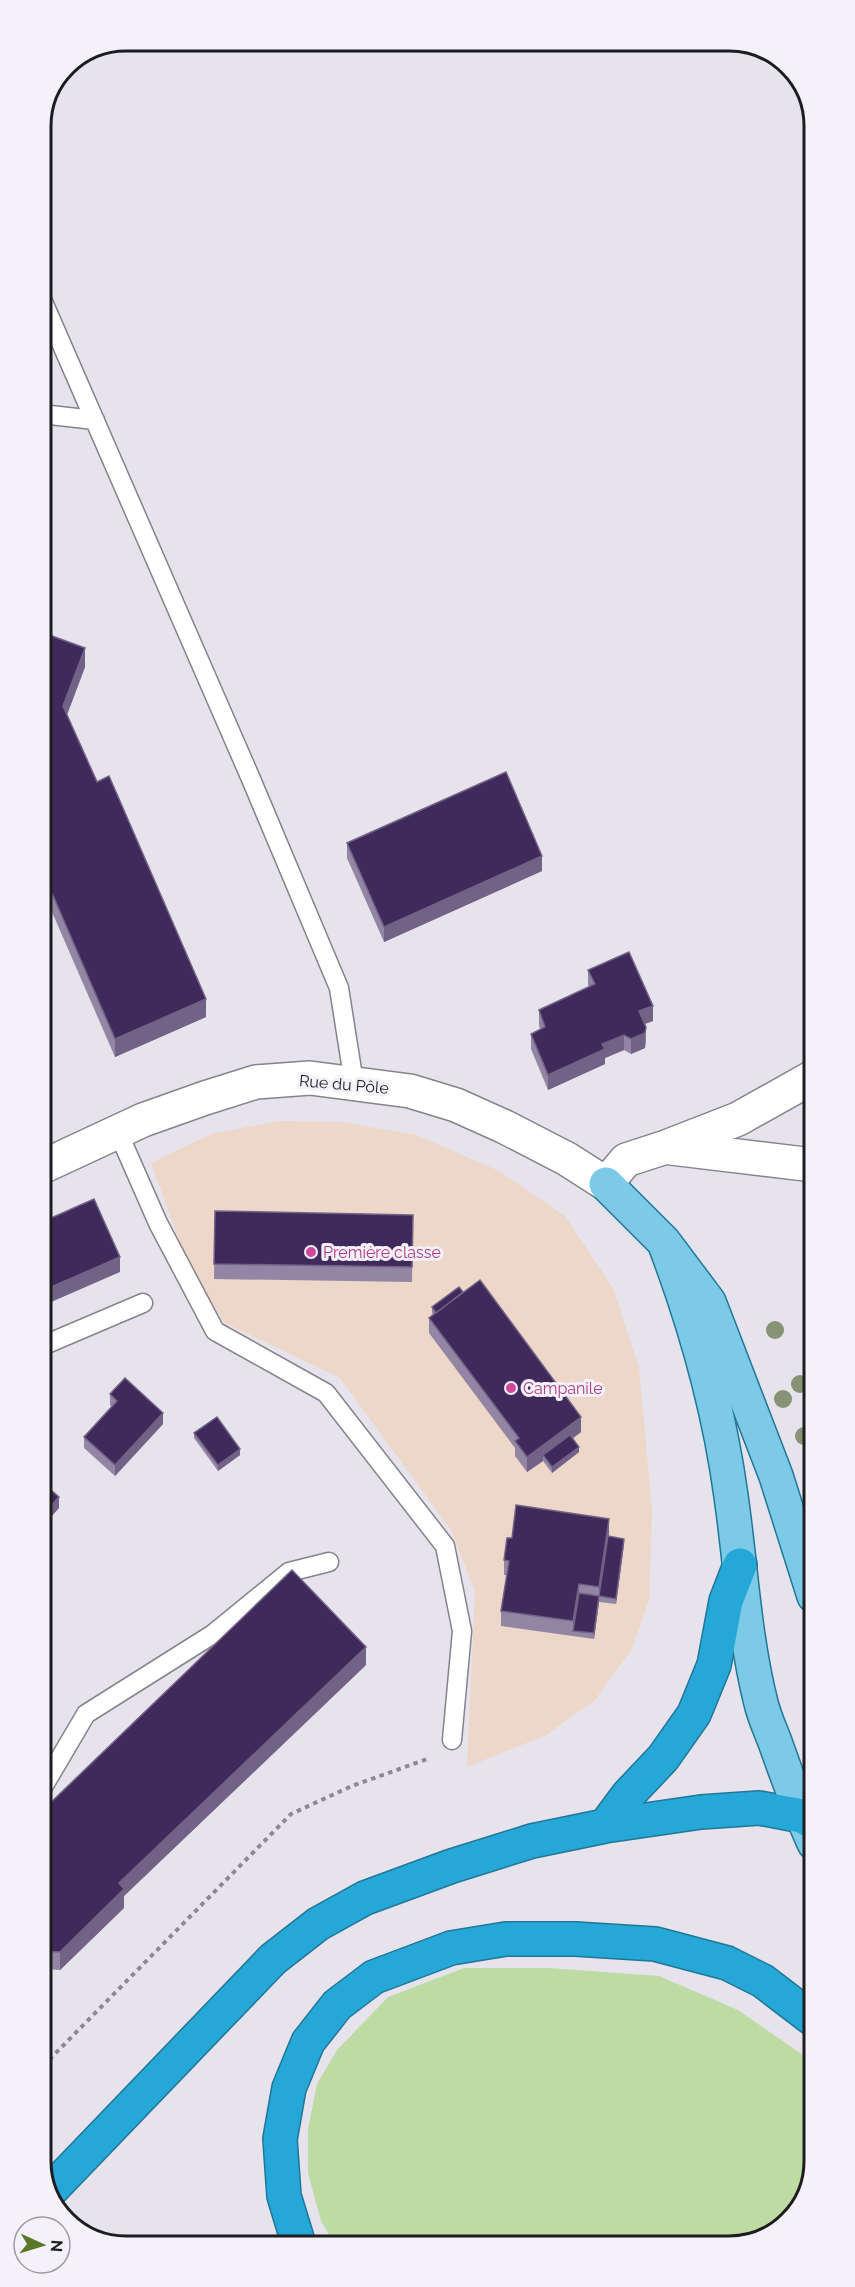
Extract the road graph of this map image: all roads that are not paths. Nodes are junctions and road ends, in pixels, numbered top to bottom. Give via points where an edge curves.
1 (51, 320) edge
2 (51, 415) edge
3 (95, 420) junction
4 (804, 1082) edge
5 (354, 1083) junction
6 (118, 1132) junction
7 (666, 1148) junction
8 (51, 1163) edge
9 (804, 1164) edge
10 (606, 1184) junction
11 (664, 1242) junction
12 (143, 1303) dead end
13 (51, 1342) edge
14 (329, 1563) dead end
15 (804, 1564) edge
16 (740, 1565) junction
17 (452, 1740) road end
18 (51, 1773) edge
19 (804, 1813) edge
20 (605, 1826) junction
21 (804, 1826) edge
22 (804, 2012) edge
23 (56, 2186) edge
24 (296, 2236) edge

1 - 3 lane
2 - 3 lane
3 - 5 lane via 339,988
4 - 7 street via 738,1119
5 - 6 street, Rue du Pôle via 310,1078 256,1082
5 - 10 street, Rue du Pôle via 410,1091 456,1106 567,1159
6 - 8 street, Rue du Pôle
6 - 17 lane via 158,1222 215,1331 326,1393 445,1546 462,1631
7 - 9 street
7 - 10 street via 626,1160
10 - 11 main road
11 - 15 main road via 709,1302 776,1476
11 - 16 main road via 688,1304 706,1367 721,1431
12 - 13 lane
14 - 18 lane via 289,1572 213,1634 86,1714
16 - 19 main road via 761,1704
16 - 20 highway via 726,1601 714,1665 694,1714 663,1758 627,1795
20 - 21 highway via 759,1808
20 - 23 highway via 452,1866 365,1898 318,1924 273,1959
22 - 24 highway via 763,1981 727,1963 655,1944 506,1939 451,1948 374,1977 337,2005 308,2042 289,2088 279,2139 284,2196

